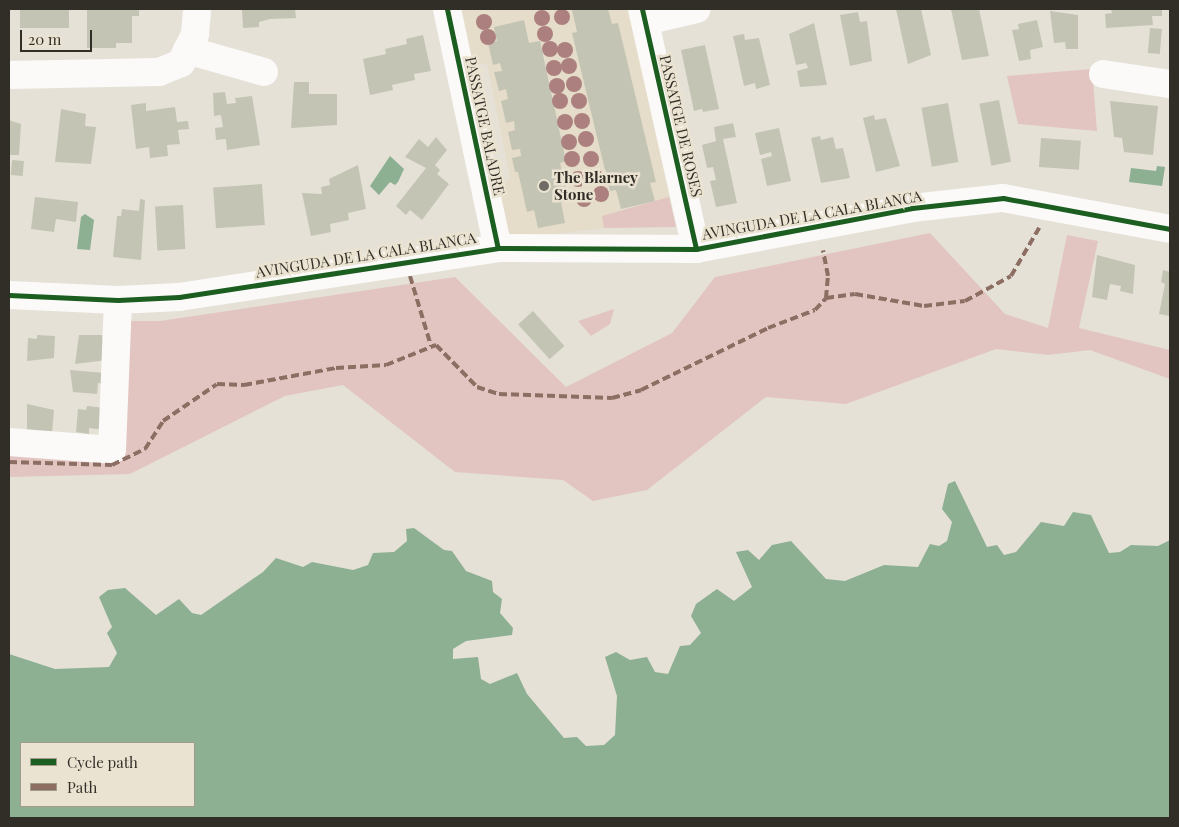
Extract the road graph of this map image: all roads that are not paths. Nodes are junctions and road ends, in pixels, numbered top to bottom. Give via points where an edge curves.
1 (197, 9) edge
2 (447, 9) edge
3 (697, 9) edge
4 (644, 15) edge
5 (187, 50) junction
6 (264, 72) dead end
7 (1103, 74) dead end
8 (9, 75) edge
9 (1170, 84) edge
10 (1170, 229) edge
11 (498, 248) junction
12 (696, 249) junction
13 (9, 296) edge
14 (118, 300) junction
15 (9, 442) edge

1 - 5 street via 195,34
2 - 11 street, PASSATGE BALADRE
3 - 4 street
4 - 12 street, PASSATGE DE ROSES
5 - 6 street
5 - 8 street via 181,63 159,72
7 - 9 street
10 - 12 street, AVINGUDA DE LA CALA BLANCA via 1003,198 912,208
11 - 12 street, AVINGUDA DE LA CALA BLANCA
11 - 14 street, AVINGUDA DE LA CALA BLANCA via 179,297
13 - 14 street, AVINGUDA DE LA CALA BLANCA
14 - 15 street via 112,450

